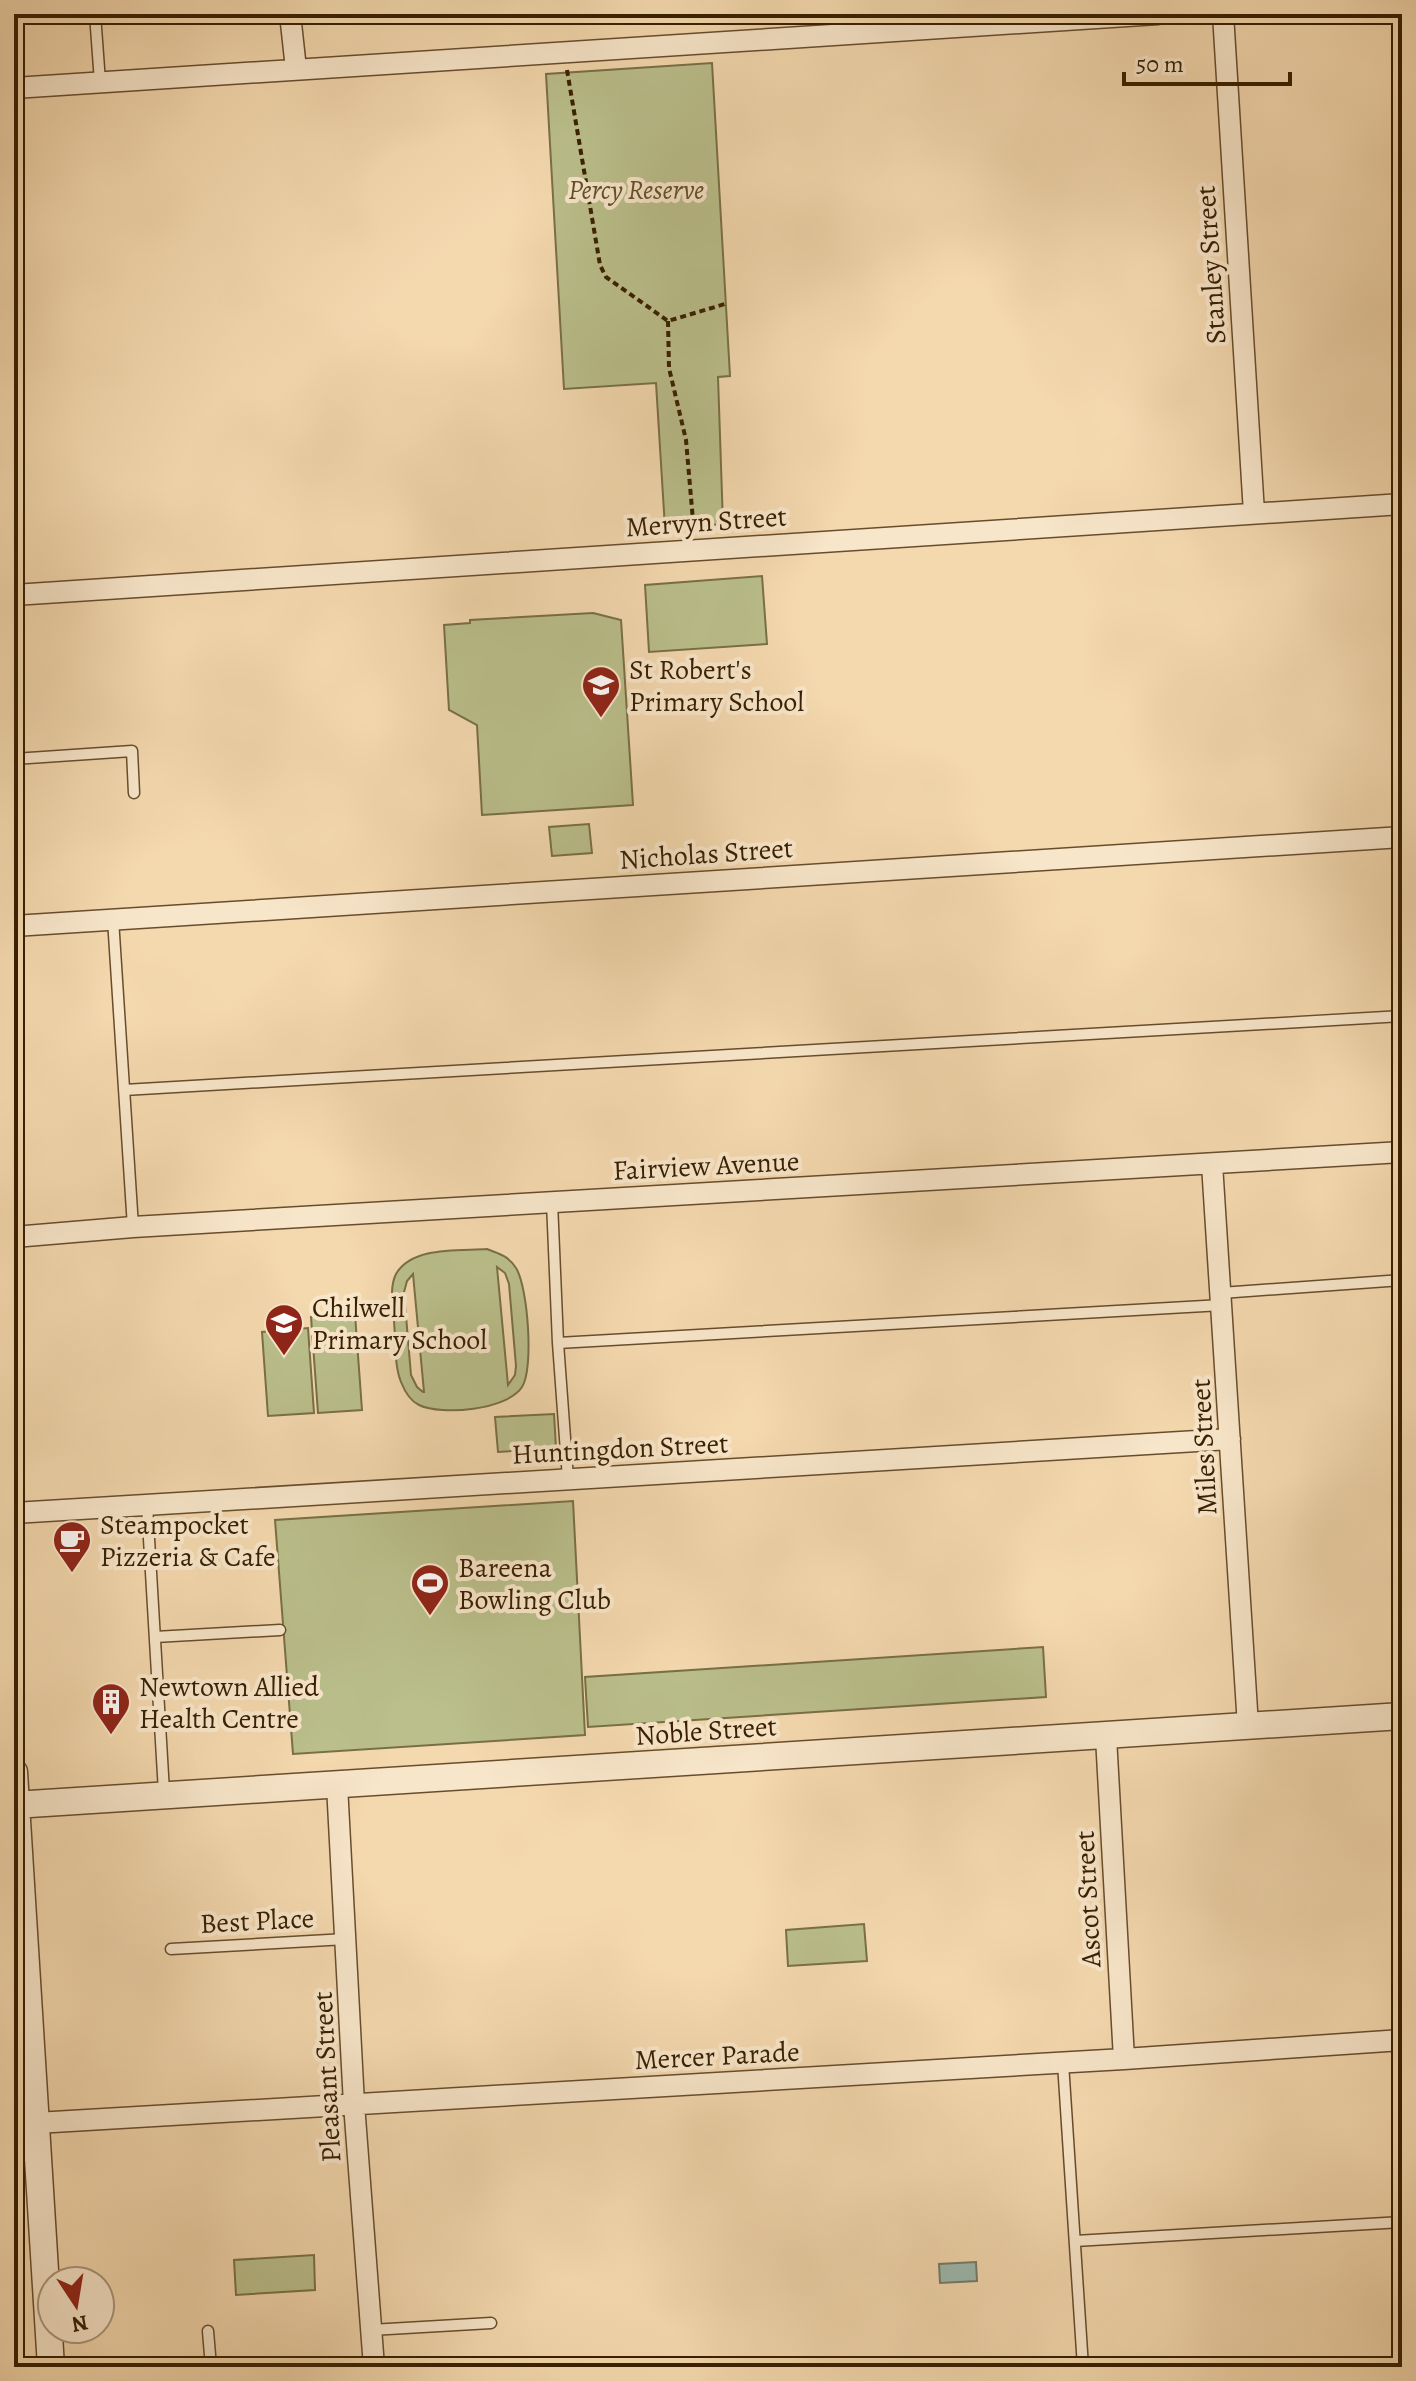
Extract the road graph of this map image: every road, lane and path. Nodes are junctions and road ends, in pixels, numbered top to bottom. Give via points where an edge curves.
1 (95, 14) edge
2 (290, 14) edge
3 (1158, 14) edge
4 (1223, 14) edge
5 (564, 52) junction
6 (296, 69) junction
7 (100, 82) junction
8 (14, 88) edge
9 (725, 304) dead end
10 (668, 321) junction
11 (1402, 504) edge
12 (1254, 513) junction
13 (695, 550) junction
14 (14, 595) edge
15 (14, 759) edge
16 (134, 793) dead end
17 (1402, 837) edge
18 (113, 919) junction
19 (14, 926) edge
20 (1402, 1016) edge
21 (124, 1090) junction
22 (1402, 1152) edge
23 (1212, 1164) junction
24 (552, 1202) junction
25 (133, 1227) junction
26 (14, 1237) edge
27 (1402, 1280) edge
28 (1222, 1299) junction
29 (558, 1343) junction
30 (1230, 1439) junction
31 (568, 1479) junction
32 (147, 1505) junction
33 (14, 1513) edge
34 (280, 1630) dead end
35 (155, 1637) junction
36 (1402, 1716) edge
37 (1248, 1726) junction
38 (1106, 1737) junction
39 (14, 1772) edge
40 (337, 1785) junction
41 (165, 1794) junction
42 (15, 1805) edge
43 (346, 1939) junction
44 (171, 1949) dead end
45 (1402, 2040) edge
46 (1124, 2059) junction
47 (1063, 2063) junction
48 (354, 2104) junction
49 (36, 2123) junction
50 (26, 2151) edge
51 (1402, 2222) edge
52 (1075, 2241) junction
53 (491, 2323) dead end
54 (371, 2330) junction
55 (208, 2331) dead end
56 (51, 2367) edge
57 (211, 2367) edge
58 (374, 2367) edge
59 (1083, 2367) edge

1 - 7 lane
2 - 6 street
3 - 5 street
4 - 12 street, Stanley Street
5 - 6 street
5 - 10 path via 600,265 606,277
6 - 7 street
7 - 8 street
9 - 10 path
10 - 13 path via 669,368 686,440
11 - 12 street, Mervyn Street
12 - 13 street, Mervyn Street
13 - 14 street, Mervyn Street
15 - 16 lane via 132,751
17 - 18 street, Nicholas Street
18 - 19 street, Nicholas Street
18 - 21 lane
20 - 21 lane
21 - 25 lane
22 - 23 street, Fairview Avenue
23 - 24 street, Fairview Avenue
23 - 28 street, Miles Street
24 - 25 street, Fairview Avenue
24 - 29 lane
25 - 26 street, Fairview Avenue
27 - 28 lane
28 - 29 lane
28 - 30 street, Miles Street
29 - 31 lane
30 - 31 street, Huntingdon Street
30 - 37 street, Miles Street
31 - 32 street, Huntingdon Street
32 - 33 street, Huntingdon Street
32 - 35 lane
34 - 35 lane
35 - 41 lane
36 - 37 street, Noble Street
37 - 38 street, Noble Street
38 - 40 street, Noble Street
38 - 46 street, Ascot Street
39 - 42 street
40 - 41 street, Noble Street
40 - 43 street, Pleasant Street
41 - 42 street, Noble Street
42 - 49 street
43 - 44 lane, Best Place
43 - 48 street, Pleasant Street
45 - 46 street, Mercer Parade
46 - 47 street, Mercer Parade
47 - 48 street, Mercer Parade
47 - 52 lane
48 - 49 street, Mercer Parade
48 - 54 street, Pleasant Street
49 - 50 street
50 - 56 street
51 - 52 lane
52 - 59 lane
53 - 54 lane
54 - 58 street, Pleasant Street
55 - 57 lane

